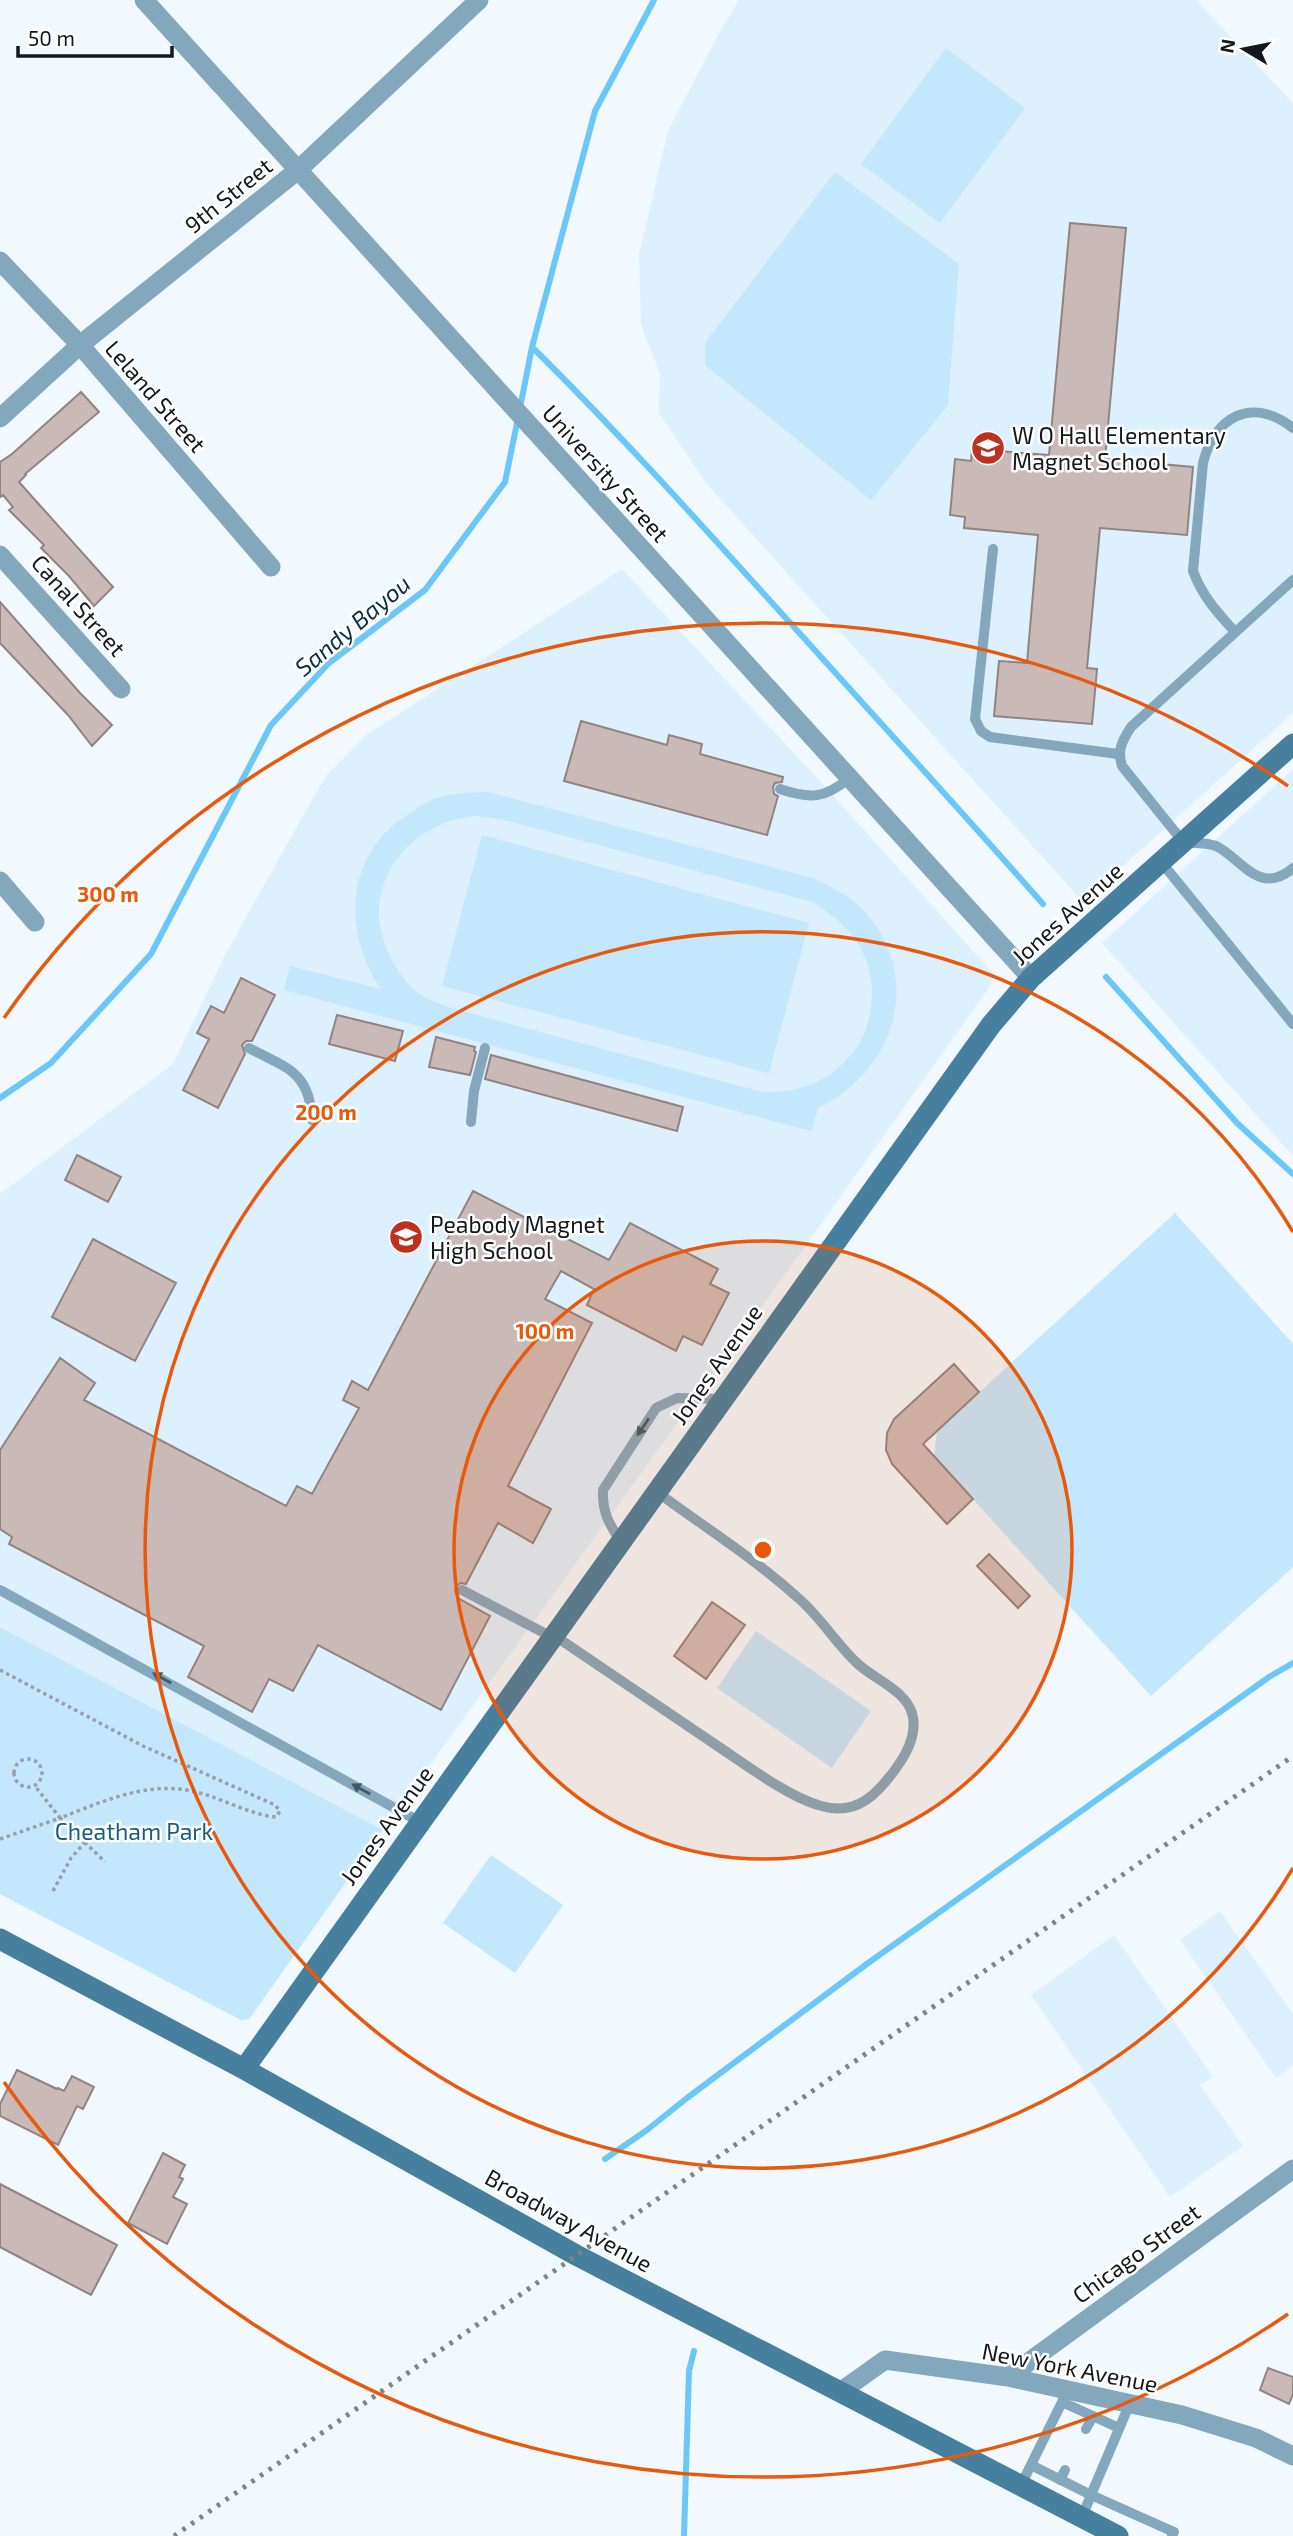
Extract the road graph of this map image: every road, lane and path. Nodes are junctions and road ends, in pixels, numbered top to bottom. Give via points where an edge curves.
1 (144, 0) edge
2 (479, 0) edge
3 (298, 170) junction
4 (0, 261) edge
5 (80, 345) junction
6 (0, 418) edge
7 (1293, 428) edge
8 (993, 549) dead end
9 (0, 555) edge
10 (271, 566) dead end
11 (1293, 580) edge
12 (1235, 632) junction
13 (121, 689) dead end
14 (1293, 744) edge
15 (1118, 754) junction
16 (849, 778) junction
17 (780, 789) dead end
18 (1184, 844) junction
19 (1162, 863) junction
20 (1293, 868) edge
21 (0, 881) edge
22 (35, 922) dead end
23 (1031, 978) junction
24 (1293, 1024) edge
25 (249, 1048) dead end
26 (485, 1048) dead end
27 (312, 1120) dead end
28 (471, 1122) dead end
29 (723, 1399) junction
30 (657, 1492) junction
31 (621, 1542) junction
32 (0, 1590) edge
33 (462, 1590) dead end
34 (553, 1636) junction
35 (0, 1671) edge
36 (35, 1786) junction
37 (60, 1818) junction
38 (420, 1822) junction
39 (0, 1839) edge
40 (85, 1842) junction
41 (105, 1862) dead end
42 (53, 1891) dead end
43 (0, 1940) edge
44 (244, 2069) junction
45 (1293, 2169) edge
46 (1008, 2376) junction
47 (840, 2392) junction
48 (1065, 2396) junction
49 (1130, 2403) junction
50 (1093, 2416) junction
51 (1119, 2428) junction
52 (1086, 2429) dead end
53 (1293, 2456) edge
54 (1031, 2465) junction
55 (1021, 2486) junction
56 (1091, 2495) junction
57 (1082, 2518) junction
58 (1118, 2536) edge
59 (1172, 2536) edge

1 - 3 street, University Street
2 - 3 street, 9th Street
3 - 5 street, 9th Street
3 - 16 street, University Street
4 - 5 street, Leland Street
5 - 6 street, 9th Street
5 - 10 street, Leland Street
7 - 12 lane via 1273,415 1242,414 1215,433 1207,447 1193,571 1213,608
8 - 15 lane via 975,719 981,732 990,737
9 - 13 street, Canal Street
11 - 12 lane
12 - 15 lane via 1130,727
14 - 18 street, Jones Avenue
15 - 18 lane via 1122,766
16 - 17 lane via 823,795
16 - 23 street, University Street
18 - 19 street, Jones Avenue
18 - 20 lane via 1208,843 1221,848 1258,876 1274,877
19 - 23 street, Jones Avenue
19 - 24 lane
21 - 22 street
23 - 29 street, Jones Avenue via 991,1025
25 - 27 lane via 293,1073 306,1086
26 - 28 lane
29 - 30 street, Jones Avenue
29 -> 31 lane via 677,1398 656,1408 603,1490 605,1518
30 - 31 street, Jones Avenue
30 - 34 lane via 796,1595 858,1664 904,1699 914,1724 902,1758 863,1804 845,1808 817,1805 760,1774
31 - 34 street, Jones Avenue
38 -> 32 lane
33 - 34 lane
34 - 38 street, Jones Avenue
35 - 37 path via 281,1811 276,1817 268,1816 195,1791 152,1788
36 - 36 path via 22,1786 15,1780 15,1766 22,1760 36,1761 42,1769
36 - 37 path
37 - 39 path
37 - 40 path
38 - 44 street, Jones Avenue
40 - 41 path
40 - 42 path
43 - 44 street, Broadway Avenue
44 - 47 street, Broadway Avenue via 576,2256
45 - 46 street, Chicago Street
46 - 47 street, New York Avenue via 886,2360
46 - 48 street, New York Avenue
47 - 55 street, Broadway Avenue
48 - 49 street, New York Avenue
48 - 50 lane
48 - 54 lane
49 - 51 lane
49 - 53 street, New York Avenue via 1256,2438
50 - 51 lane
50 - 52 lane
51 - 56 lane
54 - 55 lane
54 - 56 lane via 1062,2475
55 - 57 street, Broadway Avenue
56 - 57 lane
56 - 59 lane via 1174,2532
57 - 58 street, Broadway Avenue

